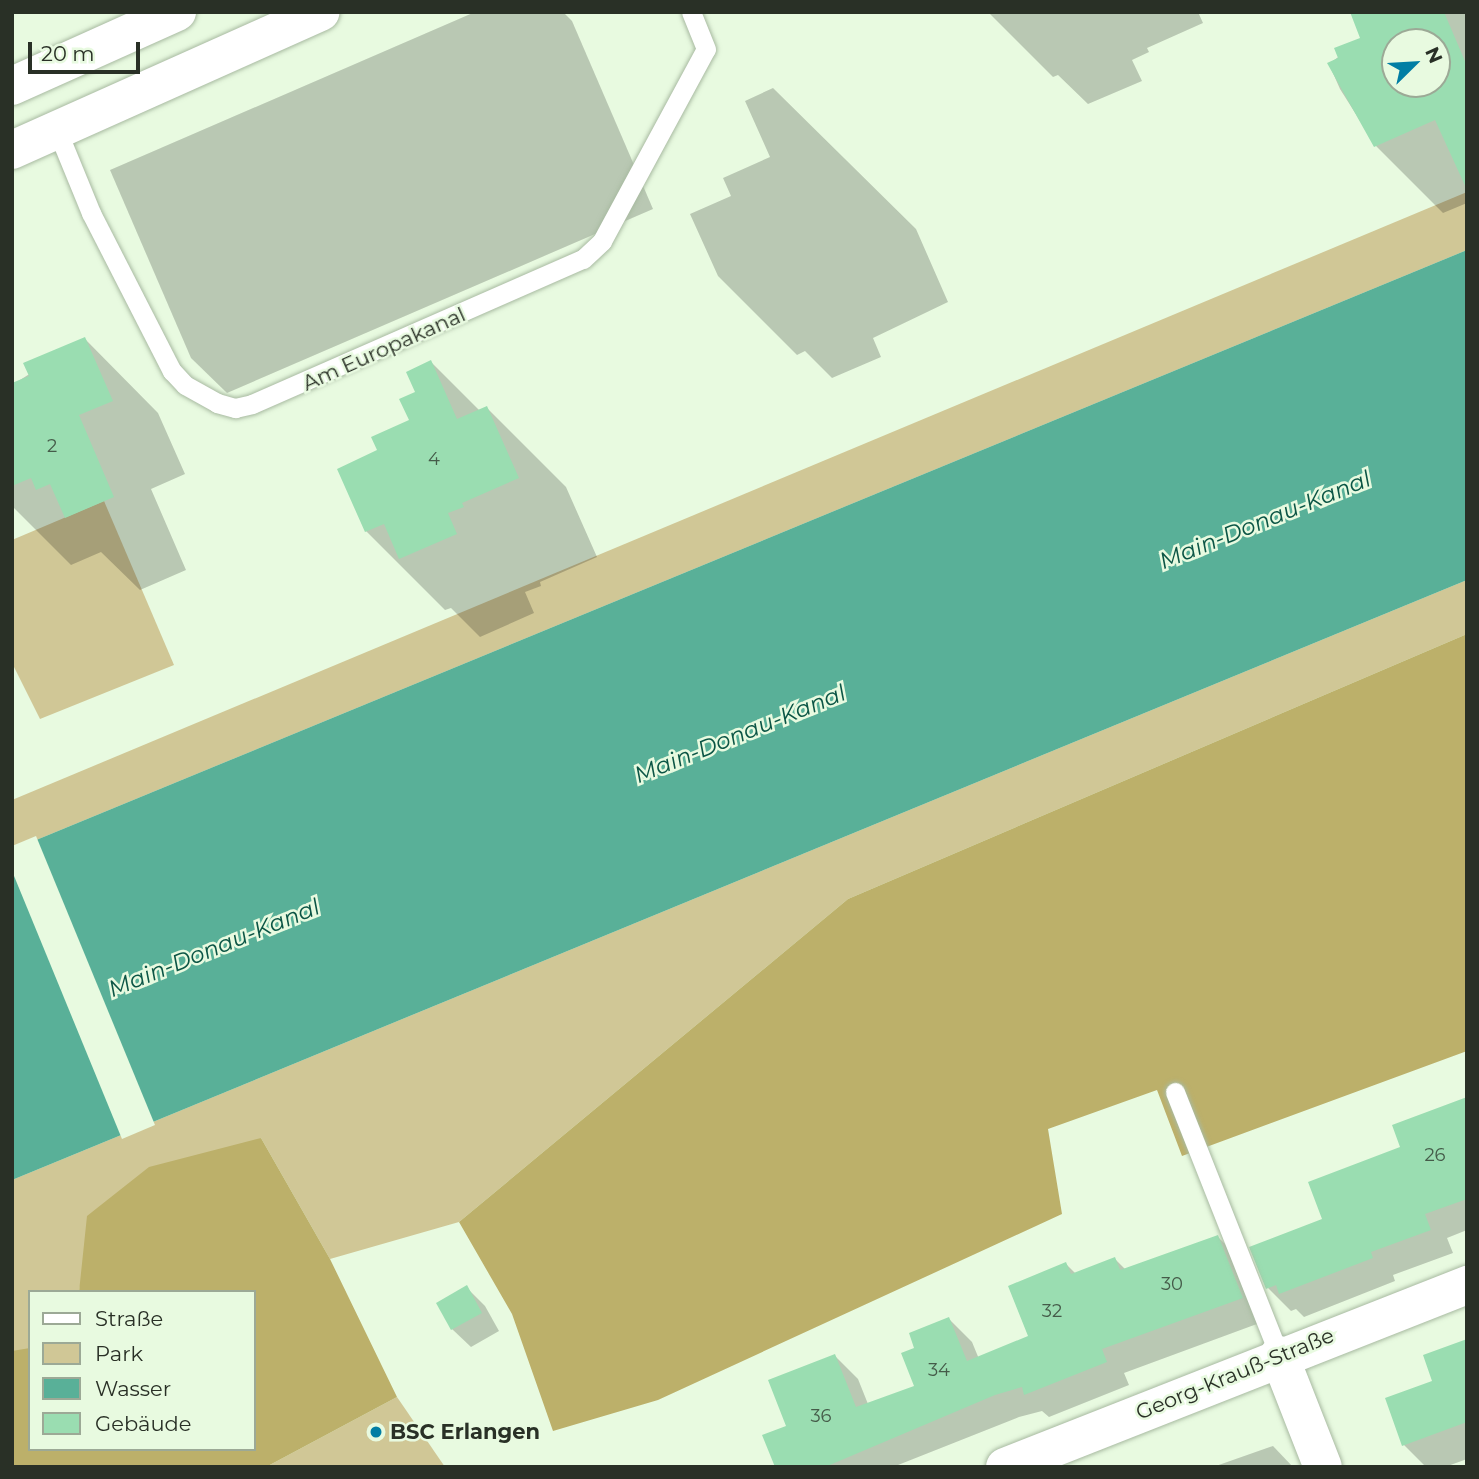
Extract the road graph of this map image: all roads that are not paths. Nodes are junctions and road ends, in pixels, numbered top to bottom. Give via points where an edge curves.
1 (177, 12) edge
2 (321, 12) edge
3 (691, 12) edge
4 (12, 86) edge
5 (57, 130) junction
6 (12, 150) edge
7 (1175, 1092) dead end
8 (1467, 1285) edge
9 (1279, 1356) junction
10 (1005, 1467) edge
11 (1323, 1467) edge

1 - 4 street
2 - 5 street
3 - 5 lane, Am Europakanal via 706,48 602,241 583,259 235,408 185,385 172,371 91,213
5 - 6 street
7 - 9 lane
8 - 9 street, Georg-Krauß-Straße
9 - 10 street, Georg-Krauß-Straße
9 - 11 street

